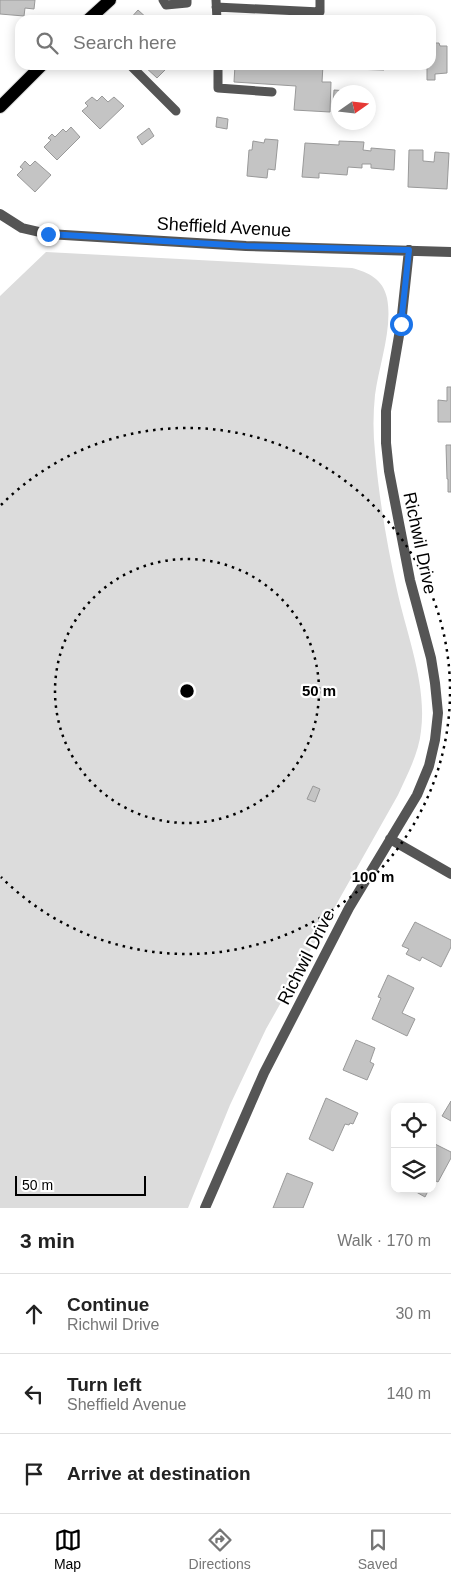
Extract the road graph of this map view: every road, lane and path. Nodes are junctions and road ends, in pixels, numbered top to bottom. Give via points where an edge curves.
1 (110, 0) edge
2 (163, 0) edge
3 (187, 0) edge
4 (320, 0) edge
5 (216, 3) edge
6 (94, 15) edge
7 (37, 70) edge
8 (135, 70) edge
9 (218, 70) edge
10 (272, 92) dead end
11 (0, 107) edge
12 (176, 111) dead end
13 (0, 214) edge
14 (409, 250) junction
15 (451, 252) edge
16 (390, 839) junction
17 (451, 874) edge
18 (205, 1208) edge

1 - 6 main road
2 - 3 lane via 166,5 187,3
4 - 5 lane via 320,12
7 - 11 main road
8 - 12 lane
9 - 10 lane via 218,88
13 - 14 street, Sheffield Avenue via 22,228 48,234 246,246
14 - 15 street, Sheffield Avenue
14 - 16 street, Richwil Drive via 401,324 386,411 386,443 410,580 431,658 438,713 429,766 417,795
16 - 17 street
16 - 18 street, Richwil Drive via 349,908 264,1073

